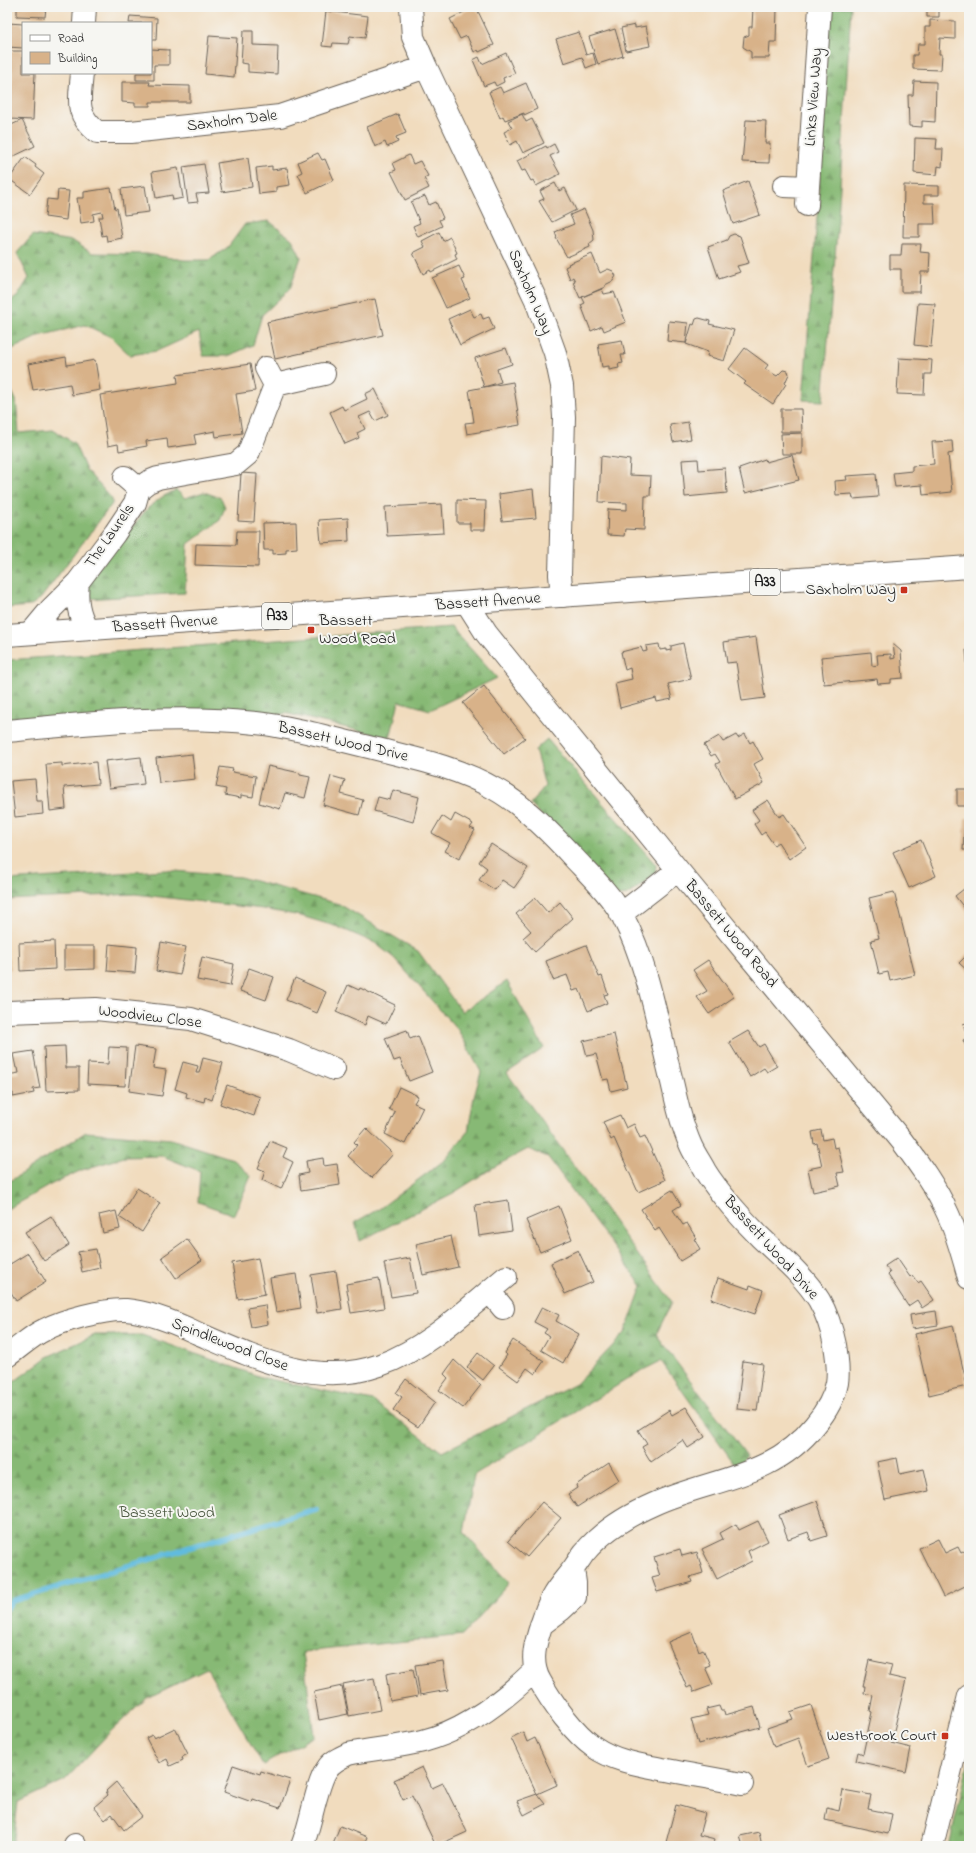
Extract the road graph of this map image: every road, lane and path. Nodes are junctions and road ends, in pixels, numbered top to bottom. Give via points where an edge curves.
1 (85, 7) edge
2 (411, 7) edge
3 (820, 7) edge
4 (84, 22) edge
5 (426, 67) junction
6 (82, 74) edge
7 (784, 186) dead end
8 (324, 374) dead end
9 (969, 567) edge
10 (78, 582) junction
11 (562, 596) junction
12 (467, 604) junction
13 (87, 629) junction
14 (31, 633) junction
15 (7, 635) edge
16 (7, 731) edge
17 (678, 870) junction
18 (621, 914) junction
19 (7, 1012) edge
20 (334, 1069) dead end
21 (506, 1277) dead end
22 (969, 1278) edge
23 (489, 1291) junction
24 (503, 1308) dead end
25 (7, 1356) edge
26 (534, 1672) junction
27 (969, 1696) edge
28 (742, 1784) dead end
29 (302, 1846) edge
30 (932, 1846) edge

1 - 4 street
2 - 5 street, Saxholm Way via 413,37
3 - 7 street, Links View Way via 808,196
5 - 6 street, Saxholm Dale via 280,116 131,132 96,132 86,123 80,110
5 - 11 street, Saxholm Way via 536,300 555,354 562,386 564,417 560,575
8 - 10 street, The Laurels via 270,377 248,454 236,464 132,483 135,503
9 - 11 street, Bassett Avenue / A33
10 - 13 street, The Laurels via 77,606
10 - 14 street, The Laurels
11 - 12 street, Bassett Avenue / A33
12 - 13 street, Bassett Avenue / A33
12 - 17 street, Bassett Wood Road via 486,633
13 - 14 street, Bassett Avenue / A33
14 - 15 street, Bassett Avenue / A33
16 - 18 street, Bassett Wood Drive via 136,720 258,723 417,759 460,772 498,790 563,846 593,878
17 - 18 street
17 - 22 street, Bassett Wood Road via 910,1152 948,1214 962,1250
18 - 26 street, Bassett Wood Drive via 647,981 678,1110 691,1146 711,1181 756,1233 790,1265 819,1300 831,1328 838,1357 837,1382 832,1399 821,1418 809,1433 786,1452 738,1477 658,1502 631,1515 602,1535 584,1553 548,1603 537,1636
19 - 20 street, Woodview Close via 96,1009 191,1019 288,1050
21 - 23 street, Spindlewood Close
23 - 24 street
23 - 25 street, Spindlewood Close via 438,1333 401,1356 379,1366 354,1371 316,1373 294,1370 244,1353 168,1320 125,1310 84,1315 43,1330
26 - 28 street via 543,1688 577,1732 597,1750 629,1763
26 - 29 street via 507,1696 468,1723 446,1733 424,1741 348,1754 337,1759 321,1781
27 - 30 street

